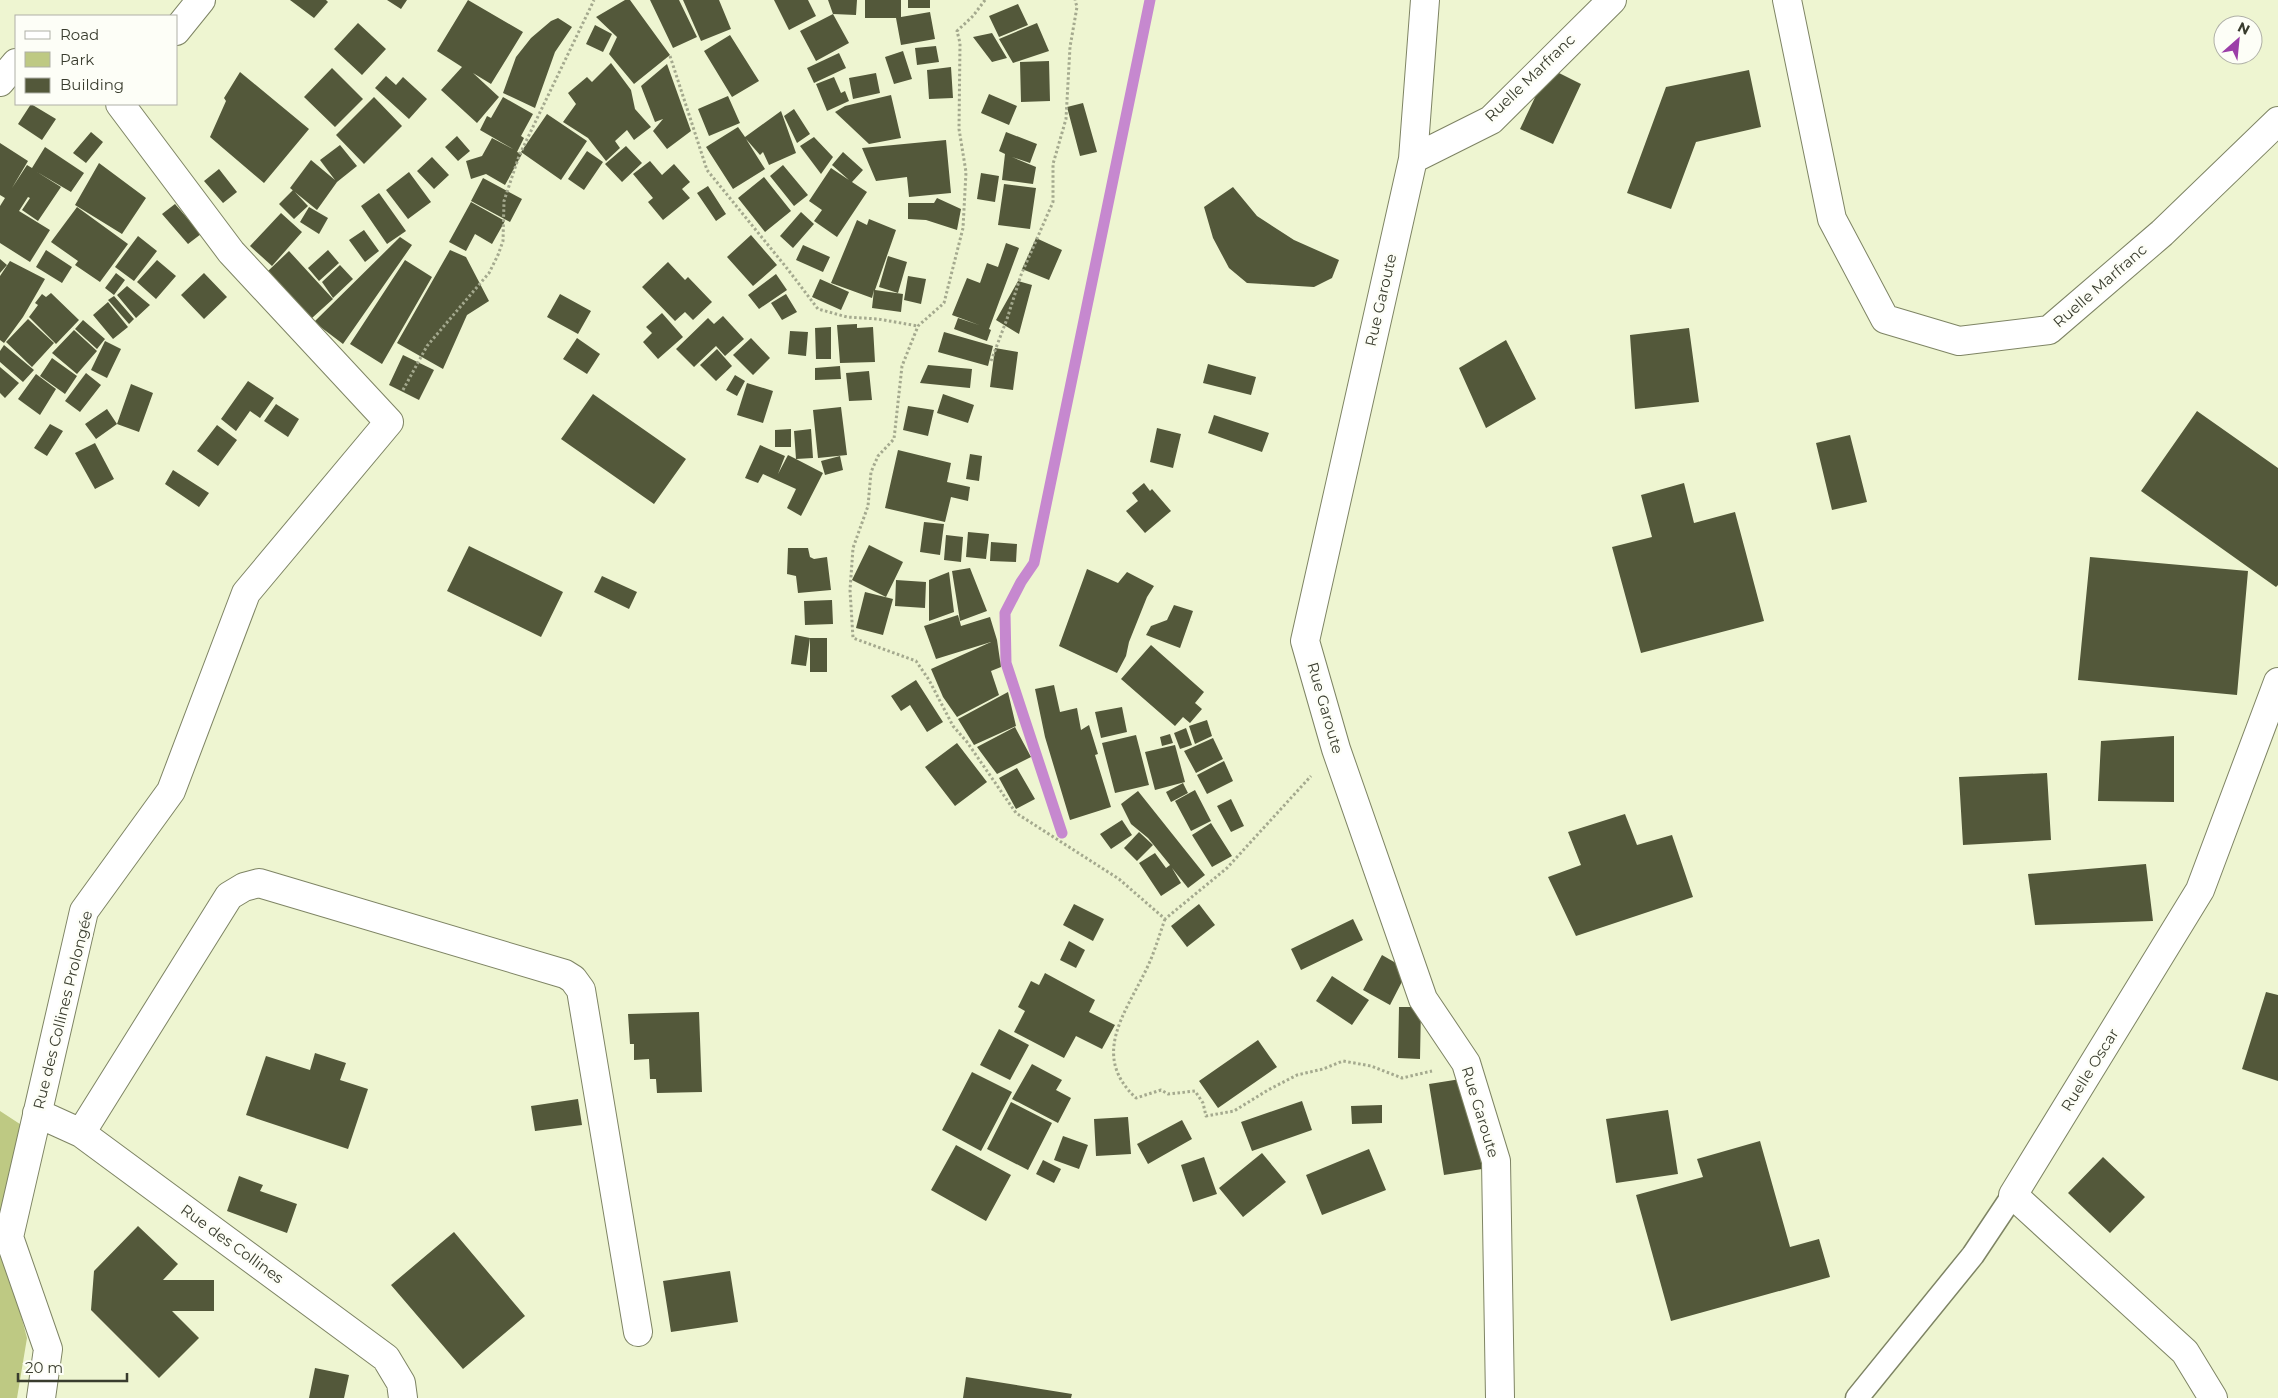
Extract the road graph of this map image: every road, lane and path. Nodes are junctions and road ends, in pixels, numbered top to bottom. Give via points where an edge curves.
1 (202, 0) edge
2 (594, 0) edge
3 (985, 0) edge
4 (1075, 0) edge
5 (1425, 0) edge
6 (1612, 0) edge
7 (1787, 0) edge
8 (178, 29) edge
9 (670, 56) dead end
10 (15, 64) edge
11 (0, 82) edge
12 (121, 105) edge
13 (2278, 121) edge
14 (1414, 159) junction
15 (918, 326) junction
16 (991, 362) dead end
17 (389, 422) junction
18 (2278, 682) edge
19 (1336, 749) junction
20 (1165, 920) junction
21 (1466, 1063) junction
22 (37, 1113) junction
23 (81, 1133) junction
24 (2013, 1195) junction
25 (4, 1237) edge
26 (638, 1332) dead end
27 (41, 1398) edge
28 (403, 1398) edge
29 (1500, 1398) edge
30 (1857, 1398) edge
31 (2213, 1398) edge

1 - 8 street
2 - 17 path via 519,156 504,201 503,241 498,255 489,273 427,346 409,375
3 - 15 path via 956,31 960,43 959,129 966,172 963,228 944,303
4 - 16 path via 1077,7 1070,47 1066,119 1053,164 1053,202 1021,275
5 - 14 street, Rue Garoute
6 - 14 street, Ruelle Marfranc via 1491,120
7 - 13 street, Ruelle Marfranc via 1832,219 1885,319 1959,342 2049,330 2162,233
9 - 15 path via 706,170 818,308 847,317
10 - 11 street
12 - 17 street via 231,252
14 - 19 street, Rue Garoute via 1306,641
15 - 20 path via 902,366 894,439 878,456 871,472 868,506 853,548 850,590 853,638 916,661 953,726 1016,813 1119,879
17 - 22 street, Rue des Collines Prolongée via 246,593 171,791 84,911
18 - 24 street, Ruelle Oscar via 2200,890
19 - 20 path via 1227,868
19 - 21 street, Rue Garoute via 1423,999
20 - 21 path via 1113,1042 1114,1068 1123,1086 1136,1098 1161,1090 1168,1094 1195,1091 1206,1116 1234,1111 1297,1075 1343,1061 1371,1066 1402,1078
21 - 29 street, Rue Garoute via 1496,1161
22 - 23 street, Rue des Collines
22 - 25 street, Rue des Collines Prolongée
23 - 26 street via 229,896 244,887 259,883 565,974 580,990
23 - 28 street, Rue des Collines via 386,1358 401,1383
24 - 30 lane via 1973,1254
24 - 31 street via 2185,1352
25 - 27 street, Rue des Collines Prolongée via 48,1349

